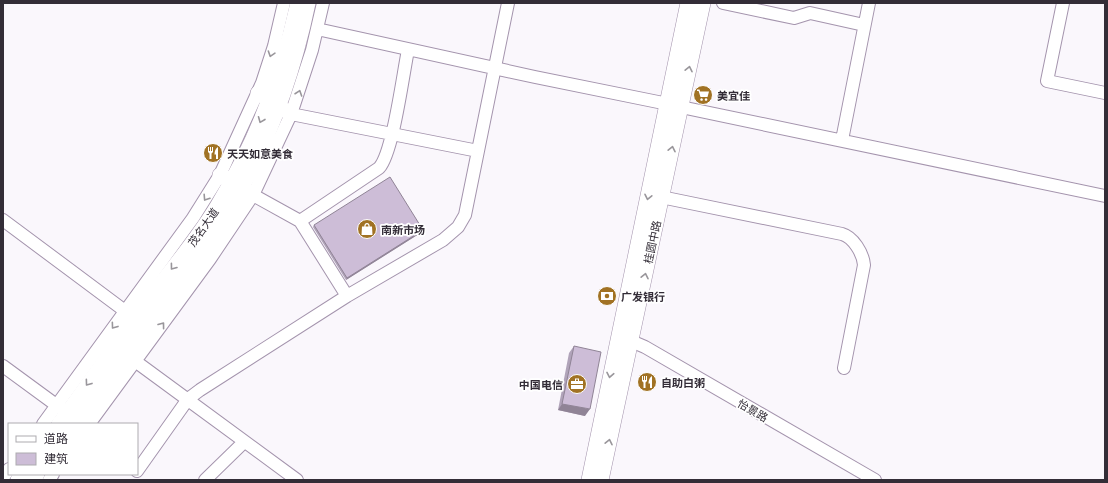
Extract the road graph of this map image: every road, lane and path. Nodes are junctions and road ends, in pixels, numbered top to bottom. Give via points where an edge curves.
1 (284, 3) edge
2 (298, 3) edge
3 (308, 3) edge
4 (323, 3) edge
5 (508, 3) edge
6 (688, 3) edge
7 (703, 3) edge
8 (723, 3) edge
9 (869, 3) edge
10 (1063, 3) edge
11 (864, 25) junction
12 (305, 26) junction
13 (282, 40) junction
14 (408, 50) junction
15 (494, 69) junction
16 (1105, 93) edge
17 (269, 100) junction
18 (674, 106) junction
19 (291, 114) junction
20 (392, 134) junction
21 (842, 140) junction
22 (256, 149) junction
23 (478, 152) junction
24 (236, 185) junction
25 (1105, 196) edge
26 (661, 197) junction
27 (3, 220) edge
28 (300, 221) junction
29 (195, 227) junction
30 (200, 253) junction
31 (157, 279) junction
32 (347, 296) junction
33 (135, 319) junction
34 (625, 339) junction
35 (125, 353) junction
36 (94, 364) junction
37 (3, 366) edge
38 (844, 368) dead end
39 (188, 400) junction
40 (70, 418) edge
41 (48, 423) edge
42 (244, 442) junction
43 (138, 470) edge
44 (205, 480) edge
45 (297, 480) edge
46 (589, 480) edge
47 (601, 480) edge
48 (875, 480) edge

1 - 13 street
2 - 12 main road, 茂名大道
3 - 12 main road, 茂名大道
4 - 12 street
5 - 15 street
6 - 18 main road, 桂圆中路
18 -> 7 main road, 桂圆中路
8 - 11 street via 794,18 810,13
9 - 11 street
10 - 16 street via 1047,81
11 - 21 street
12 - 13 main road, 茂名大道
12 - 14 street
12 - 17 main road, 茂名大道
19 -> 12 street
13 -> 17 main road, 茂名大道
14 - 15 street
14 - 20 street
15 - 18 street
15 - 23 street
17 - 19 main road
17 - 22 main road, 茂名大道
18 - 21 street
26 -> 18 main road, 桂圆中路
18 -> 34 main road, 桂圆中路
19 - 20 street
19 - 22 street
20 - 23 street
20 - 28 street via 386,157 379,168
21 - 25 street
22 - 24 main road, 茂名大道
22 - 24 street
23 - 32 street via 465,215 458,227 443,240
24 - 28 street
24 -> 29 main road, 茂名大道
24 - 30 main road, 茂名大道
34 -> 26 main road, 桂圆中路
26 - 38 street via 842,234 851,238 864,265
27 - 33 street
28 - 32 street
29 - 30 main road, 茂名大道
29 - 31 street
30 -> 31 main road, 茂名大道
30 - 33 main road, 茂名大道
35 -> 30 street
31 - 33 main road, 茂名大道
32 - 39 street
33 - 35 main road, 茂名大道
33 -> 36 street
34 -> 46 main road, 桂圆中路
47 -> 34 main road, 桂圆中路
34 - 48 street, 怡景路 via 645,347
35 - 36 main road, 茂名大道
35 - 39 street
35 - 40 main road, 茂名大道 via 100,399
36 -> 40 main road, 茂名大道
37 - 40 street
39 - 42 street
39 - 43 street
40 - 41 street
42 - 44 street
42 - 45 street

